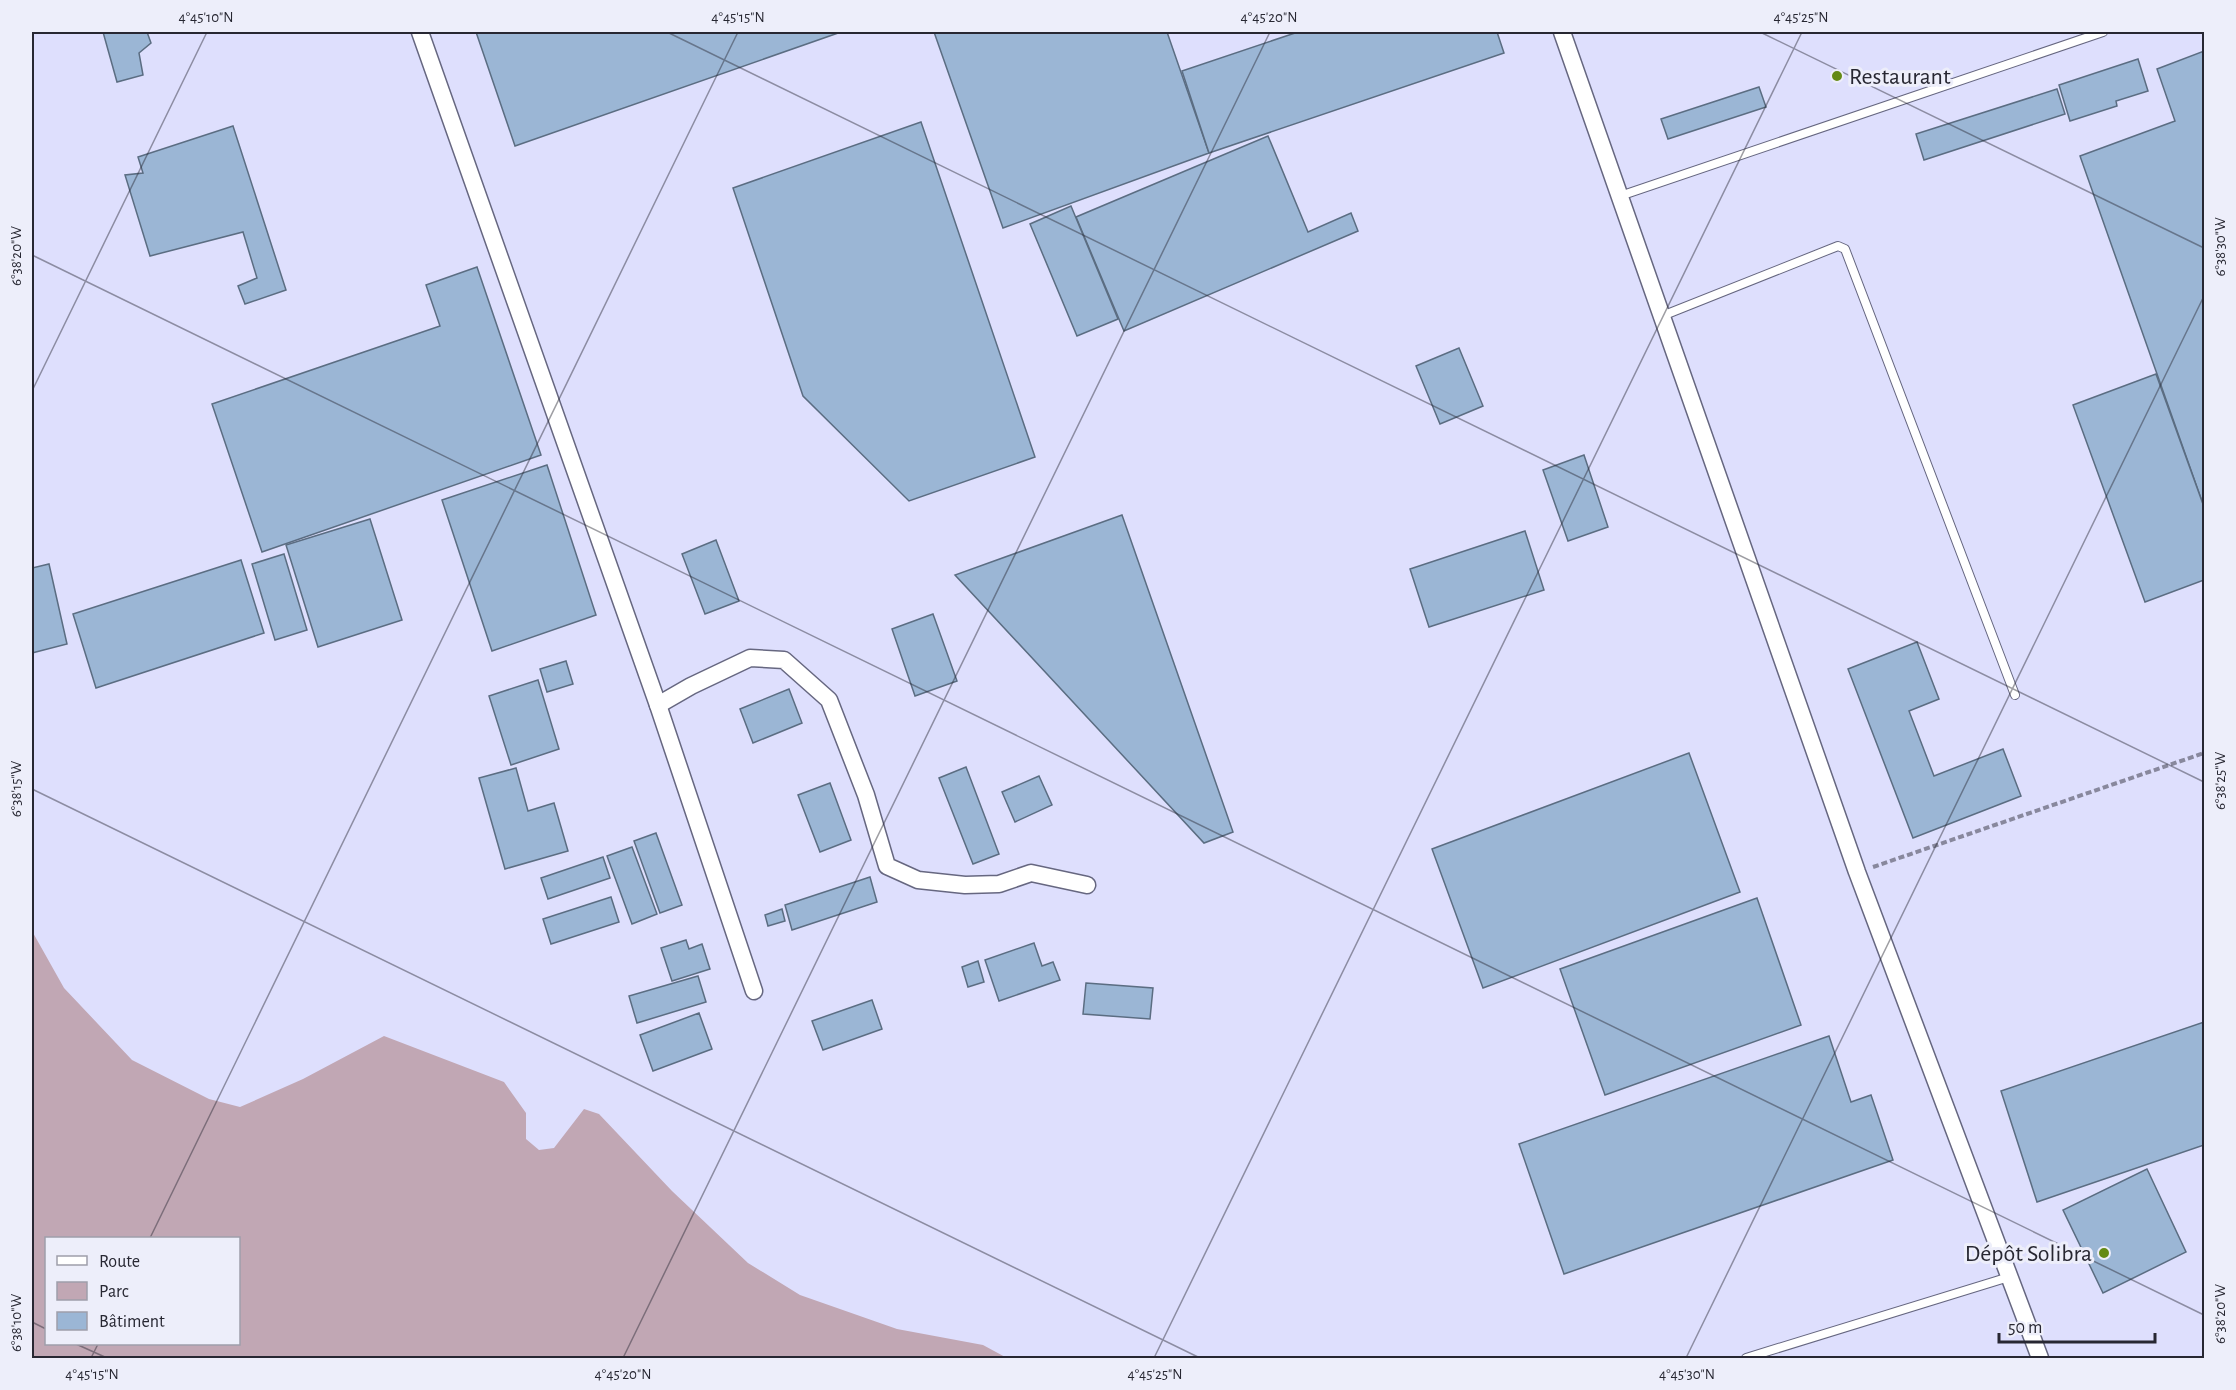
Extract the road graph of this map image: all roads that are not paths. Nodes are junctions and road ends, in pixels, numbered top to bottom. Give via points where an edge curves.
1 (420, 32) edge
2 (1562, 32) edge
3 (2103, 32) edge
4 (1620, 196) junction
5 (1662, 316) junction
6 (2015, 695) dead end
7 (658, 705) junction
8 (1087, 885) dead end
9 (754, 991) dead end
10 (2009, 1277) junction
11 (1746, 1359) edge
12 (2040, 1359) edge

1 - 7 street
2 - 4 street
3 - 4 lane
4 - 5 street
5 - 6 lane via 1838,246 1845,249
5 - 10 street via 1857,872
7 - 8 street via 750,658 784,660 829,700 866,795 887,866 930,882 999,884 1031,873
7 - 9 street
10 - 11 lane
10 - 12 street

